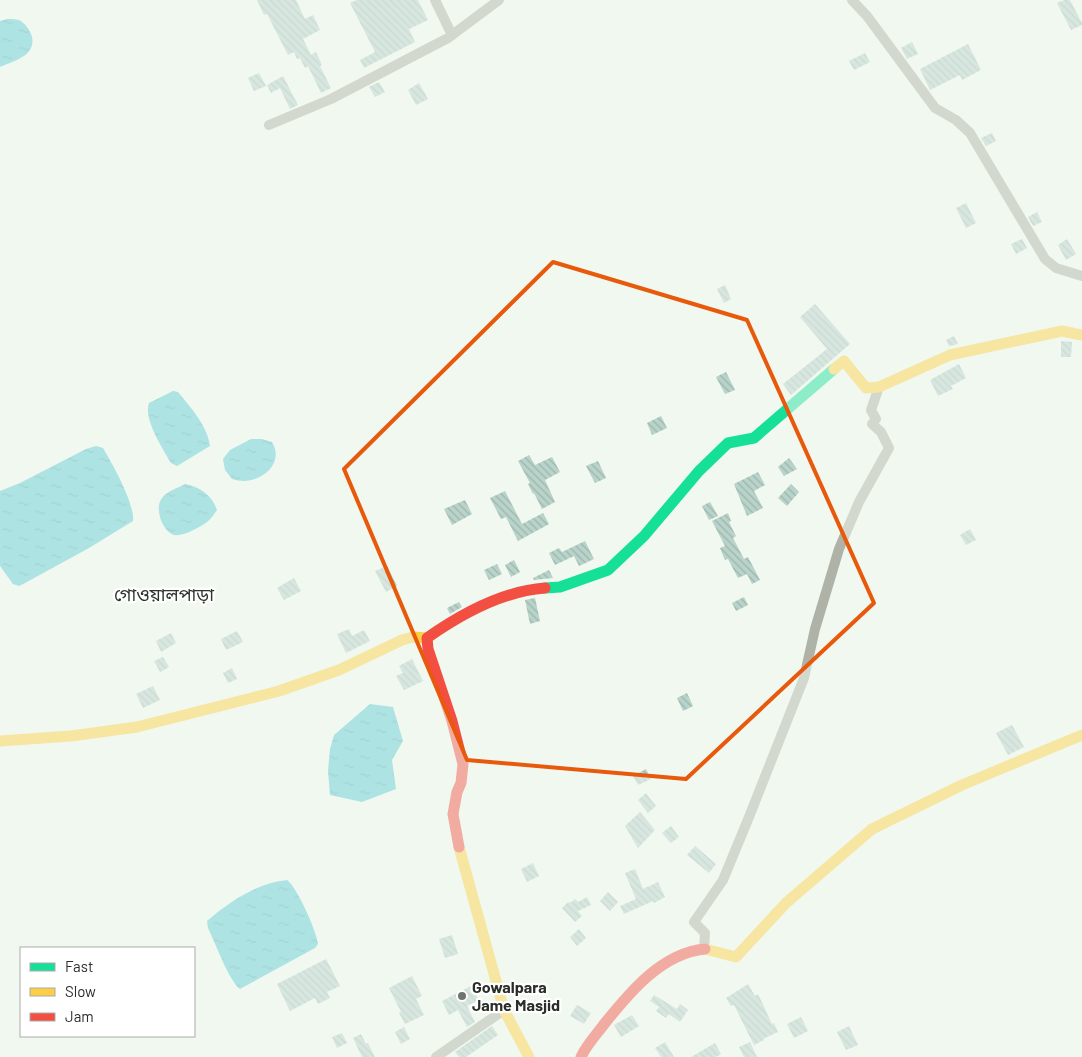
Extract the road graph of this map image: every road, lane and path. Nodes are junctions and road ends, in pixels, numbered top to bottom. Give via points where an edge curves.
1 (435, 0) edge
2 (499, 0) edge
3 (852, 0) edge
4 (452, 35) junction
5 (269, 124) dead end
6 (1082, 276) edge
7 (1082, 335) edge
8 (879, 388) junction
9 (427, 638) junction
10 (1082, 735) edge
11 (0, 741) edge
12 (704, 949) junction
13 (504, 1010) junction
14 (436, 1057) edge
15 (528, 1057) edge
16 (581, 1057) edge

1 - 4 street
2 - 4 street
3 - 6 street via 934,108 956,120 970,133 1045,259 1056,268
4 - 5 street via 331,99
7 - 8 street via 1062,331 950,355
8 - 9 street via 866,388 844,361 754,438 728,443 644,536 608,570 560,587 532,589 500,597
8 - 12 street via 871,410 876,419 872,424 889,448 859,502 839,549 804,678 723,880 694,922 705,933
9 - 11 street via 402,640 339,670 279,690 137,727
9 - 13 street via 463,764 454,814 462,861
10 - 12 street via 962,785 872,829 786,904 736,957
12 - 16 street via 670,960 633,990 586,1046
13 - 14 street
13 - 15 street

